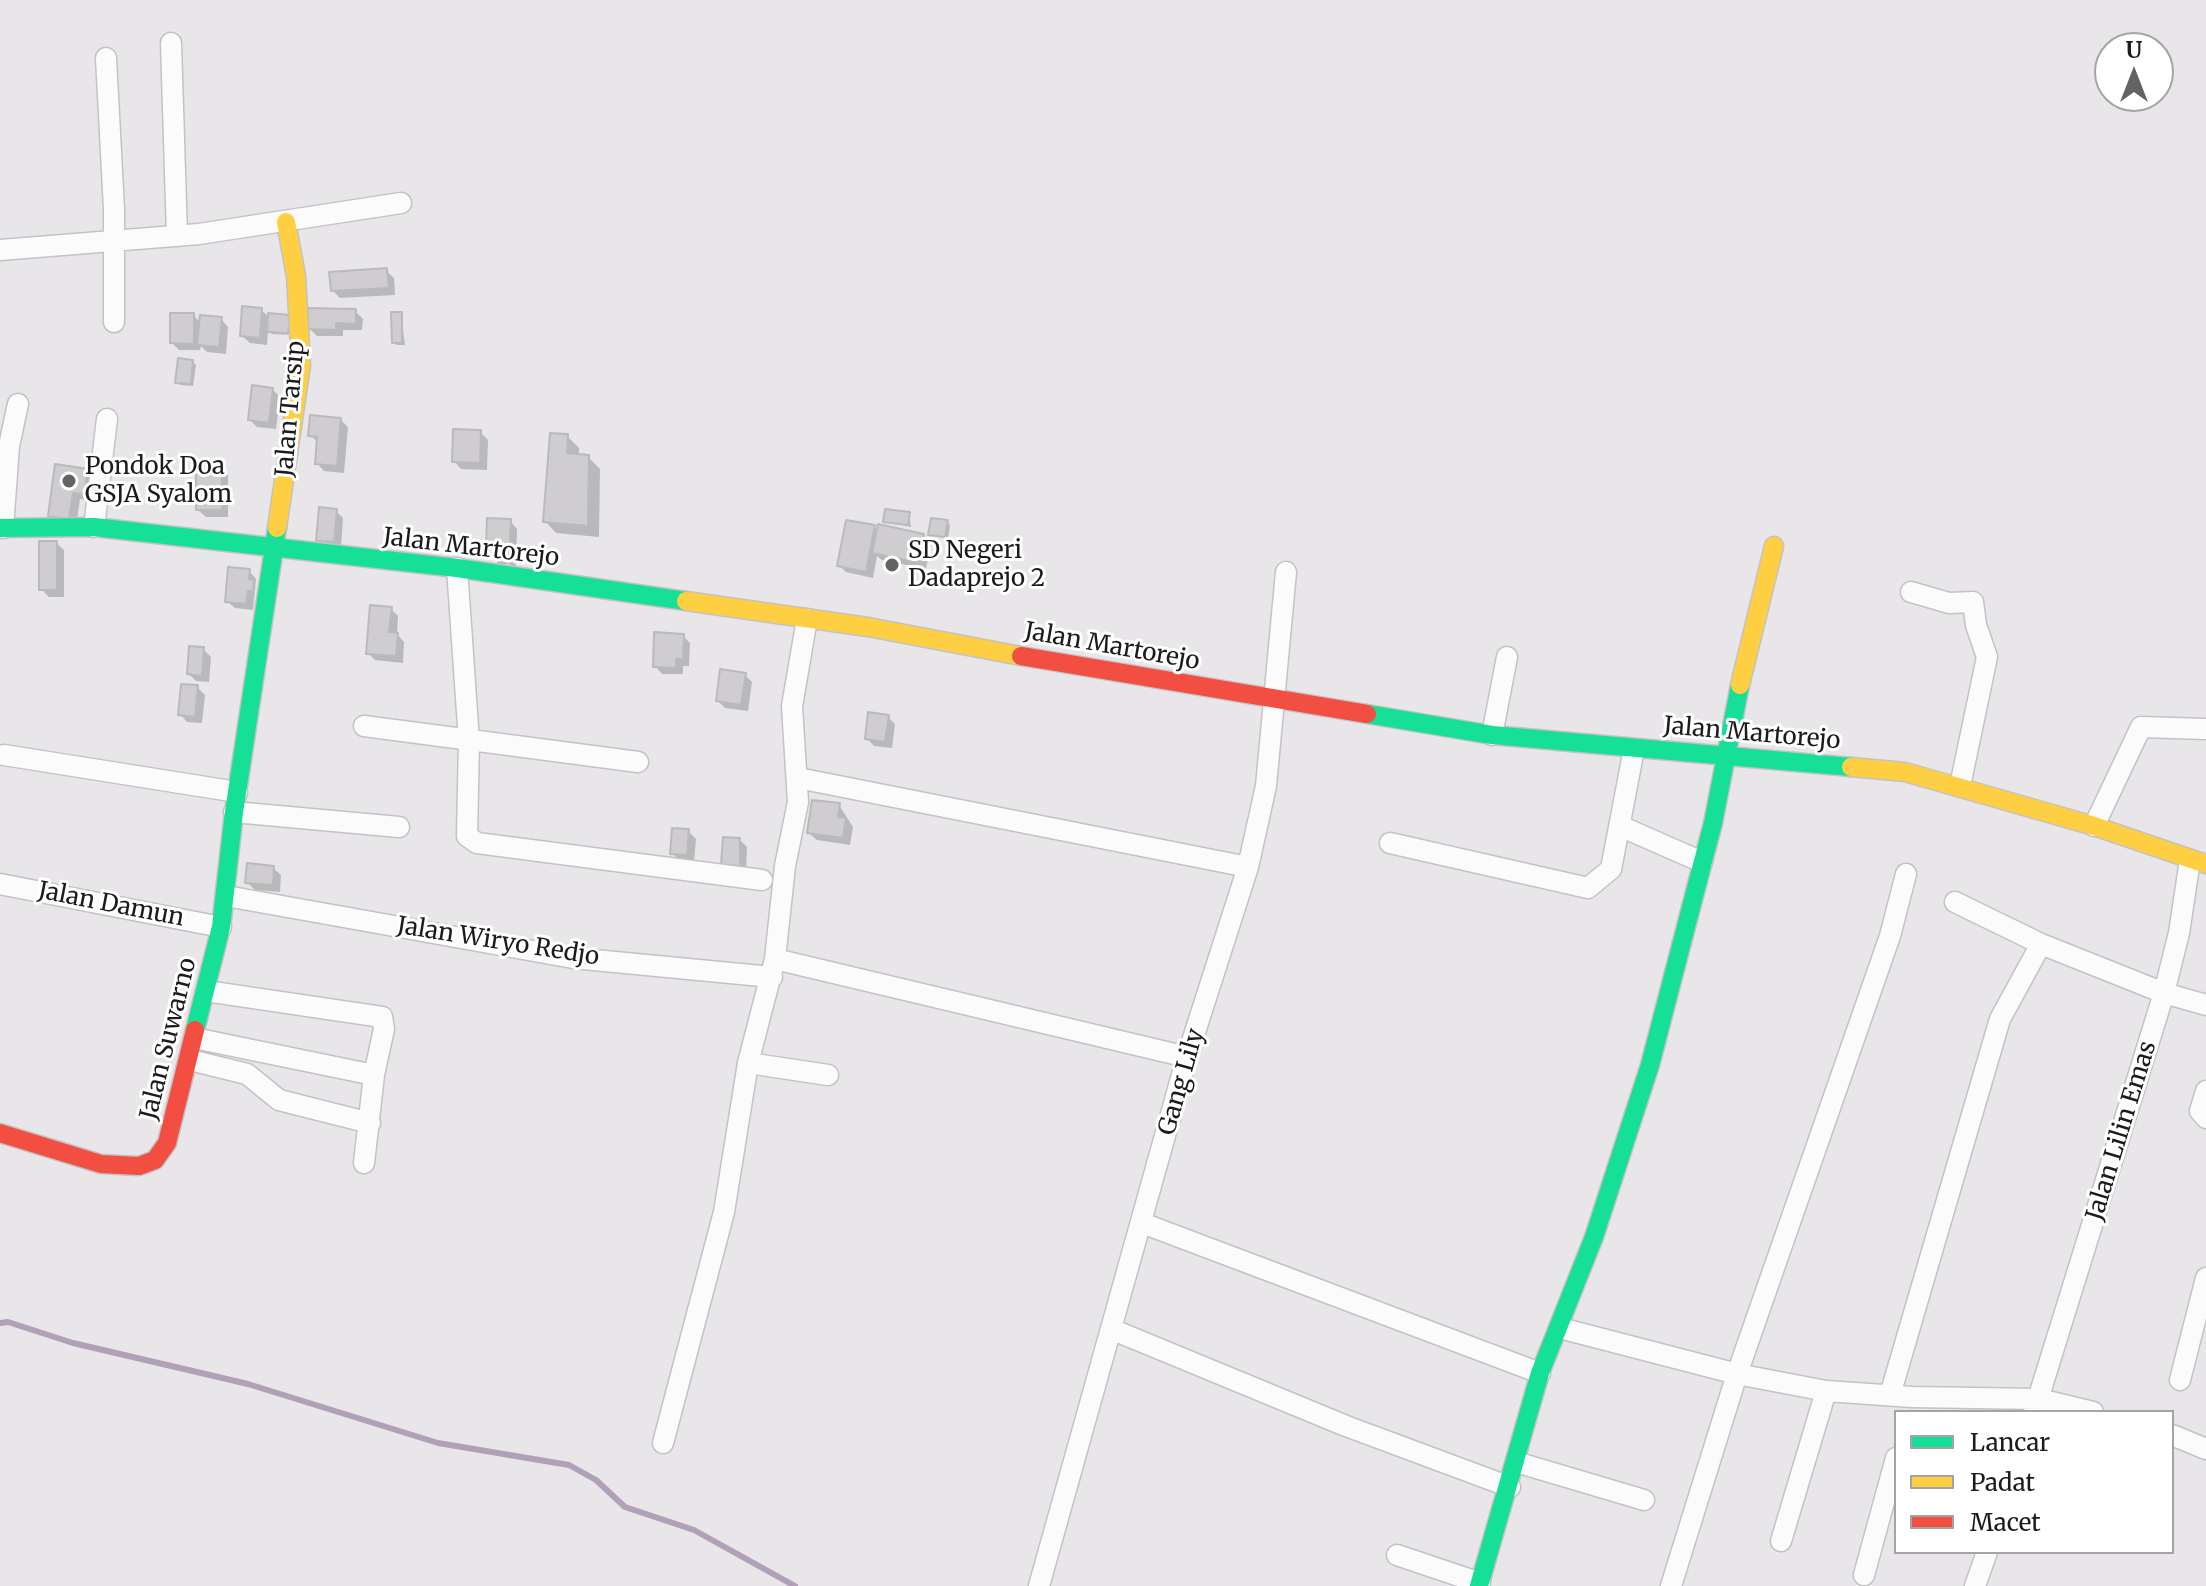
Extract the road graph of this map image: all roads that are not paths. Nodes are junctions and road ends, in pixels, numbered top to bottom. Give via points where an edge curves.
1 (171, 43) dead end
2 (106, 58) dead end
3 (401, 203) dead end
4 (286, 222) junction
5 (177, 236) junction
6 (114, 240) junction
7 (0, 250) edge
8 (114, 322) dead end
9 (18, 404) dead end
10 (107, 419) dead end
11 (94, 527) junction
12 (1, 528) edge
13 (1774, 546) dead end
14 (276, 549) junction
15 (457, 568) junction
16 (1286, 572) dead end
17 (1911, 592) dead end
18 (807, 619) junction
19 (1507, 657) dead end
20 (1273, 700) junction
21 (364, 726) dead end
22 (2206, 729) edge
23 (1492, 735) junction
24 (469, 741) junction
25 (1634, 749) junction
26 (4, 755) dead end
27 (1728, 757) junction
28 (638, 762) dead end
29 (798, 778) junction
30 (1960, 786) junction
31 (236, 802) junction
32 (1620, 826) junction
33 (2094, 826) junction
34 (399, 827) dead end
35 (1390, 843) dead end
36 (1702, 862) junction
37 (2198, 862) edge
38 (1248, 867) junction
39 (1906, 874) dead end
40 (762, 880) dead end
41 (0, 884) edge
42 (226, 896) junction
43 (1955, 902) dead end
44 (221, 927) junction
45 (2041, 944) junction
46 (774, 968) junction
47 (206, 991) junction
48 (2164, 993) junction
49 (2206, 1005) edge
50 (194, 1038) junction
51 (1187, 1057) junction
52 (190, 1060) junction
53 (748, 1063) junction
54 (374, 1075) junction
55 (828, 1075) dead end
56 (2206, 1091) edge
57 (2206, 1118) edge
58 (370, 1123) junction
59 (0, 1133) edge
60 (364, 1163) dead end
61 (1142, 1223) junction
62 (2206, 1278) edge
63 (1560, 1328) junction
64 (1111, 1329) junction
65 (1540, 1373) junction
66 (1737, 1374) junction
67 (2180, 1380) dead end
68 (1826, 1391) junction
69 (1890, 1395) junction
70 (1910, 1405) edge
71 (2036, 1406) edge
72 (2074, 1410) edge
73 (2174, 1436) edge
74 (663, 1443) dead end
75 (2206, 1449) edge
76 (1516, 1462) junction
77 (1894, 1465) edge
78 (1510, 1487) junction
79 (1644, 1500) dead end
80 (1781, 1541) dead end
81 (1986, 1554) edge
82 (1397, 1555) dead end
83 (1864, 1575) dead end
84 (1480, 1584) edge
85 (1039, 1586) edge
86 (1671, 1586) edge
87 (1975, 1586) edge

1 - 5 street
2 - 6 street
3 - 4 street
4 - 5 street
4 - 14 street, Jalan Tarsip via 296,276 301,365
5 - 6 street
6 - 7 street
6 - 8 street
9 - 12 street
10 - 11 street
11 - 12 street, Jalan Martorejo
11 - 14 street, Jalan Martorejo
13 - 27 street via 1751,629
14 - 15 street, Jalan Martorejo
14 - 31 street, Jalan Tarsip
15 - 18 street, Jalan Martorejo
15 - 24 street
16 - 20 street, Gang Lily
17 - 30 street via 1949,603 1973,602 1987,657
18 - 20 street, Jalan Martorejo
18 - 29 street via 792,706
19 - 23 street
20 - 23 street, Jalan Martorejo
20 - 38 street, Gang Lily via 1266,786
21 - 24 street
22 - 33 street via 2141,727
23 - 25 street, Jalan Martorejo
24 - 28 street
24 - 40 street via 465,830 473,841
25 - 27 street, Jalan Martorejo
25 - 32 street
26 - 31 street
27 - 30 street, Jalan Martorejo via 1905,772
27 - 36 street
29 - 38 street
29 - 46 street
30 - 33 street, Jalan Martorejo
31 - 34 street
31 - 42 street, Jalan Suwarno
32 - 35 street via 1611,869 1588,888
32 - 36 street
33 - 37 street, Jalan Martorejo
36 - 63 street via 1650,1065
37 - 48 street, Jalan Lilin Emas
38 - 51 street, Gang Lily
39 - 66 street via 1890,936
41 - 44 street, Jalan Damun
42 - 44 street, Jalan Suwarno
42 - 46 street, Jalan Wiryo Redjo via 573,958
43 - 45 street
44 - 47 street, Jalan Suwarno
45 - 48 street
45 - 69 street via 2000,1019
46 - 51 street, Jalan Wiryo Redjo
46 - 53 street
47 - 50 street, Jalan Suwarno
47 - 54 street via 377,1014 385,1021
48 - 49 street
48 - 71 street, Jalan Lilin Emas
50 - 52 street, Jalan Suwarno
50 - 54 street
51 - 61 street, Gang Lily
52 - 58 street via 247,1074 279,1100
52 - 59 street, Jalan Suwarno via 167,1143 155,1160 139,1166 101,1164
53 - 55 street
53 - 74 street via 724,1212
54 - 58 street
56 - 57 street via 2200,1111
58 - 60 street
61 - 64 street, Gang Lily
61 - 65 street
62 - 67 street
63 - 65 street
63 - 66 street
64 - 78 street
64 - 85 street, Gang Lily
65 - 76 street
66 - 68 street
66 - 86 street
68 - 69 street
68 - 80 street
69 - 70 street
70 - 71 street
71 - 72 street
73 - 75 street
76 - 78 street
76 - 79 street
77 - 83 street
78 - 84 street
81 - 87 street
82 - 84 street

